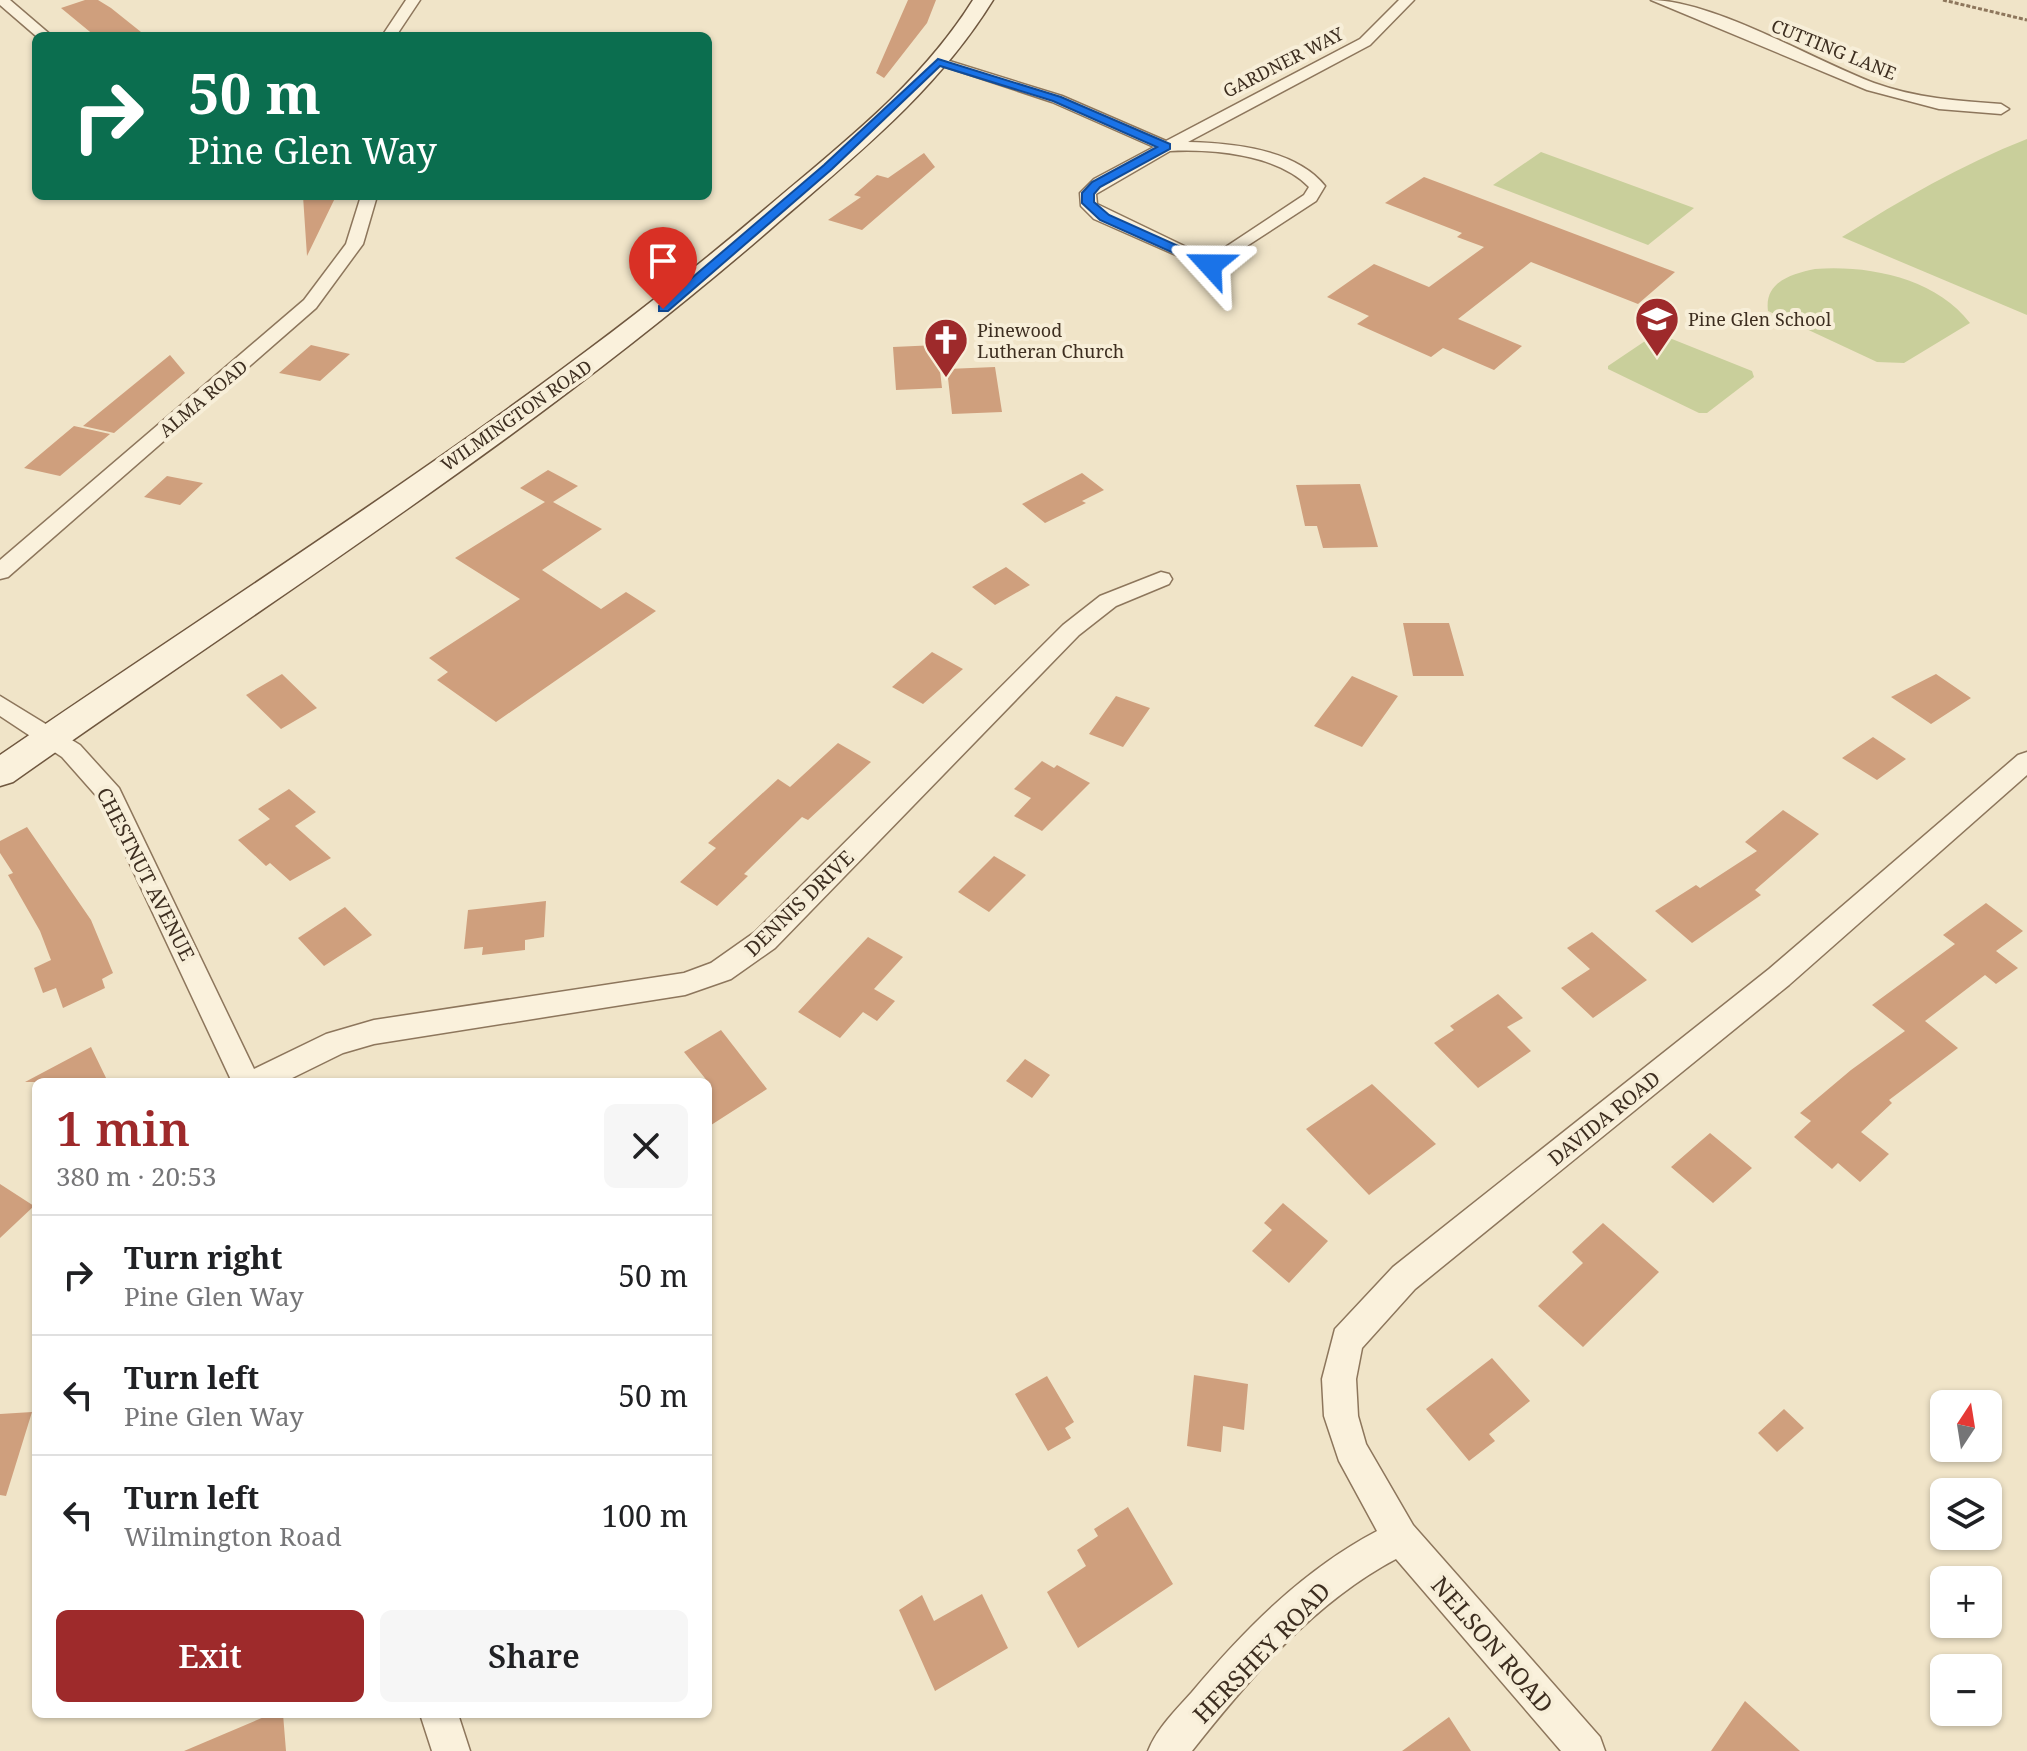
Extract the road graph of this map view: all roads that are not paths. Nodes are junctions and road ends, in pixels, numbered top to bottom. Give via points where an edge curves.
1 (2, 0) edge
2 (413, 0) edge
3 (983, 0) edge
4 (1407, 0) edge
5 (1658, 0) edge
6 (40, 32) edge
7 (392, 32) edge
8 (938, 62) junction
9 (2001, 109) dead end
10 (1166, 147) junction
11 (368, 200) edge
12 (0, 572) edge
13 (1161, 579) dead end
14 (0, 704) edge
15 (52, 736) junction
16 (2027, 761) edge
17 (0, 773) edge
18 (244, 1078) edge
19 (264, 1078) edge
20 (1401, 1537) junction
21 (440, 1718) edge
22 (451, 1751) edge
23 (1167, 1751) edge
24 (1586, 1751) edge

1 - 6 street
2 - 7 street
3 - 8 main road, WILMINGTON ROAD
4 - 10 street, GARDNER WAY via 1365,42
5 - 9 street, CUTTING LANE via 1872,87 1937,103
8 - 10 street via 1057,99
8 - 15 main road, WILMINGTON ROAD via 787,204 629,335
10 - 10 street, GARDNER WAY via 1096,184 1088,203 1104,217 1210,265 1310,198 1317,186 1306,175 1248,154
11 - 12 street, ALMA ROAD via 354,244 296,318
13 - 19 street, DENNIS DRIVE via 1108,601 1071,630 765,940 729,966 666,988 374,1032 336,1043
14 - 15 street, CHESTNUT AVENUE
15 - 17 main road, WILMINGTON ROAD
15 - 18 street, CHESTNUT AVENUE via 110,795
16 - 20 street, DAVIDA ROAD via 1779,977 1404,1278 1351,1332 1340,1369 1345,1430 1369,1486
20 - 23 street, HERSHEY ROAD via 1344,1569 1306,1599
20 - 24 street, NELSON ROAD
21 - 22 street

